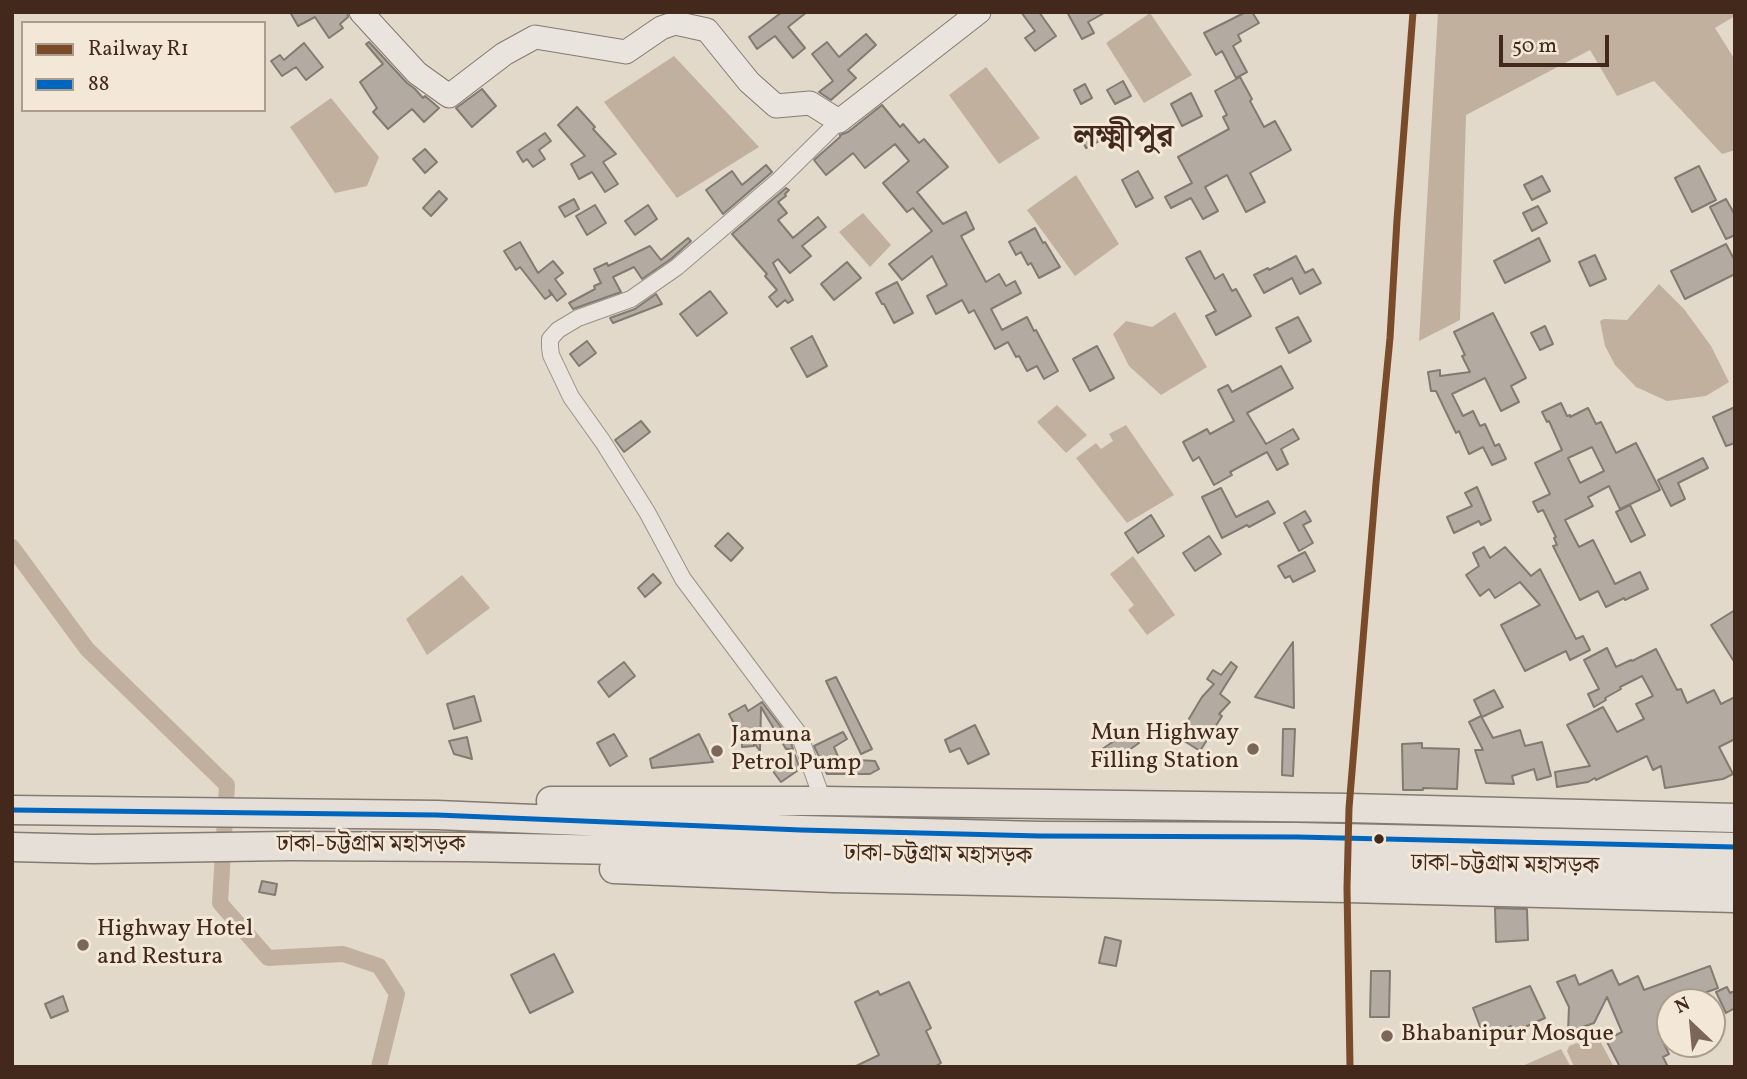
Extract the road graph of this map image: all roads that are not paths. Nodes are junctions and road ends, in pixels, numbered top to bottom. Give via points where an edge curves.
1 (361, 12) edge
2 (979, 12) edge
3 (839, 121) junction
4 (823, 801) junction
5 (12, 810) edge
6 (438, 815) junction
7 (1735, 818) edge
8 (12, 847) edge
9 (422, 847) junction
10 (1735, 847) edge
11 (1735, 872) edge
12 (1735, 898) edge

1 - 3 main road via 418,73 449,96 504,54 536,37 626,52 675,23 707,30 749,82 776,106 810,103
2 - 3 main road
3 - 4 street via 779,180 677,267 631,299 578,318 550,339 551,355 571,397 647,512 683,579 799,734
4 - 6 highway via 512,801
4 - 7 highway
5 - 6 highway, ঢাকা-চট্টগ্রাম মহাসড়ক
6 - 10 highway, ঢাকা-চট্টগ্রাম মহাসড়ক via 1040,836
8 - 9 highway, ঢাকা-চট্টগ্রাম মহাসড়ক
9 - 11 highway, ঢাকা-চট্টগ্রাম মহাসড়ক
9 - 12 highway via 499,864 833,878

